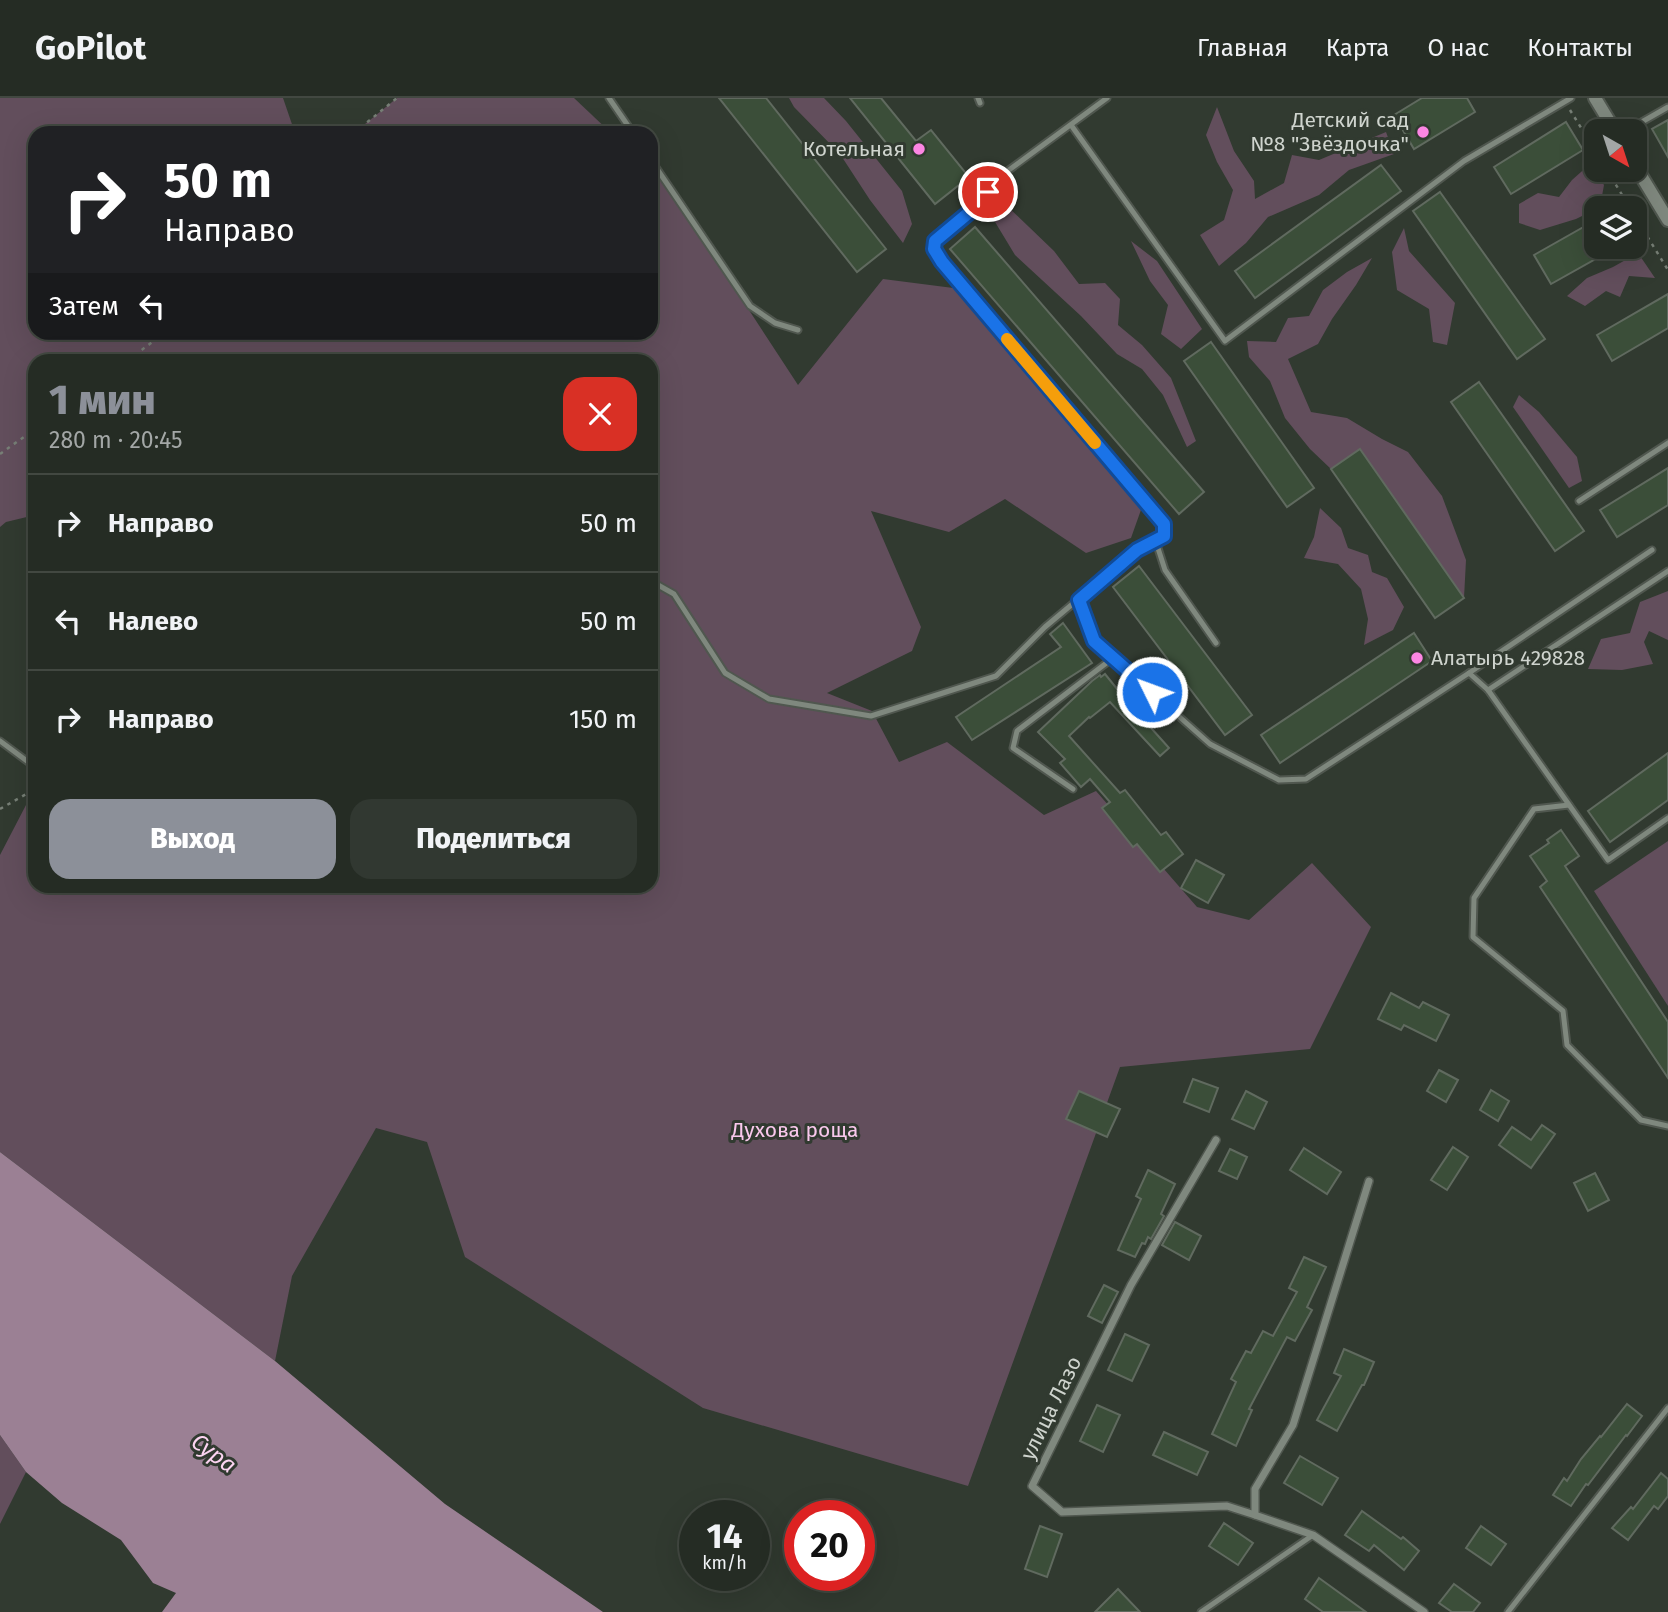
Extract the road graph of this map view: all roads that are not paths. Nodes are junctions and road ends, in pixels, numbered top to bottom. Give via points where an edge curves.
1 (609, 98) edge
2 (1107, 98) edge
3 (1595, 98) edge
4 (1568, 100) edge
5 (1668, 107) edge
6 (1608, 119) edge
7 (1647, 119) edge
8 (1071, 125) junction
9 (628, 126) edge
10 (658, 170) edge
11 (1645, 182) edge
12 (1668, 220) edge
13 (798, 330) dead end
14 (1668, 443) edge
15 (1579, 501) dead end
16 (1156, 541) junction
17 (1652, 550) dead end
18 (1668, 571) edge
19 (658, 585) edge
20 (1079, 600) junction
21 (1216, 643) dead end
22 (1113, 657) junction
23 (1469, 673) junction
24 (1488, 690) junction
25 (0, 741) edge
26 (28, 762) edge
27 (1073, 789) dead end
28 (1569, 805) junction
29 (1668, 818) edge
30 (1668, 1126) edge
31 (1216, 1140) dead end
32 (1369, 1181) dead end
33 (1668, 1408) edge
34 (1255, 1515) junction
35 (1313, 1535) junction
36 (1201, 1612) edge
37 (1424, 1612) edge
38 (1508, 1612) edge

1 - 9 lane
2 - 8 lane
3 - 6 street
4 - 8 lane via 1464,161 1225,341
5 - 7 lane
8 - 16 lane via 999,178 978,205 935,241 934,249 1164,524 1164,536
10 - 13 lane via 750,306 775,323
11 - 12 street
14 - 15 lane
16 - 20 lane via 1137,550
16 - 21 lane via 1165,570
17 - 23 lane
18 - 24 lane
19 - 20 lane via 674,594 726,673 769,699 871,716 996,676
20 - 22 lane via 1094,641
22 - 23 lane via 1210,744 1279,780 1306,779
22 - 27 lane via 1017,731 1013,748
23 - 24 lane
24 - 28 lane
25 - 26 lane
28 - 29 lane via 1608,860
28 - 30 lane via 1534,809 1474,898 1473,937 1563,1011 1567,1045 1641,1119
31 - 34 street, улица Лазо via 1131,1285 1032,1486 1062,1513 1227,1506
32 - 34 street via 1293,1425 1255,1489
33 - 38 lane
34 - 35 street, улица Лазо
35 - 36 lane
35 - 37 street, улица Лазо

